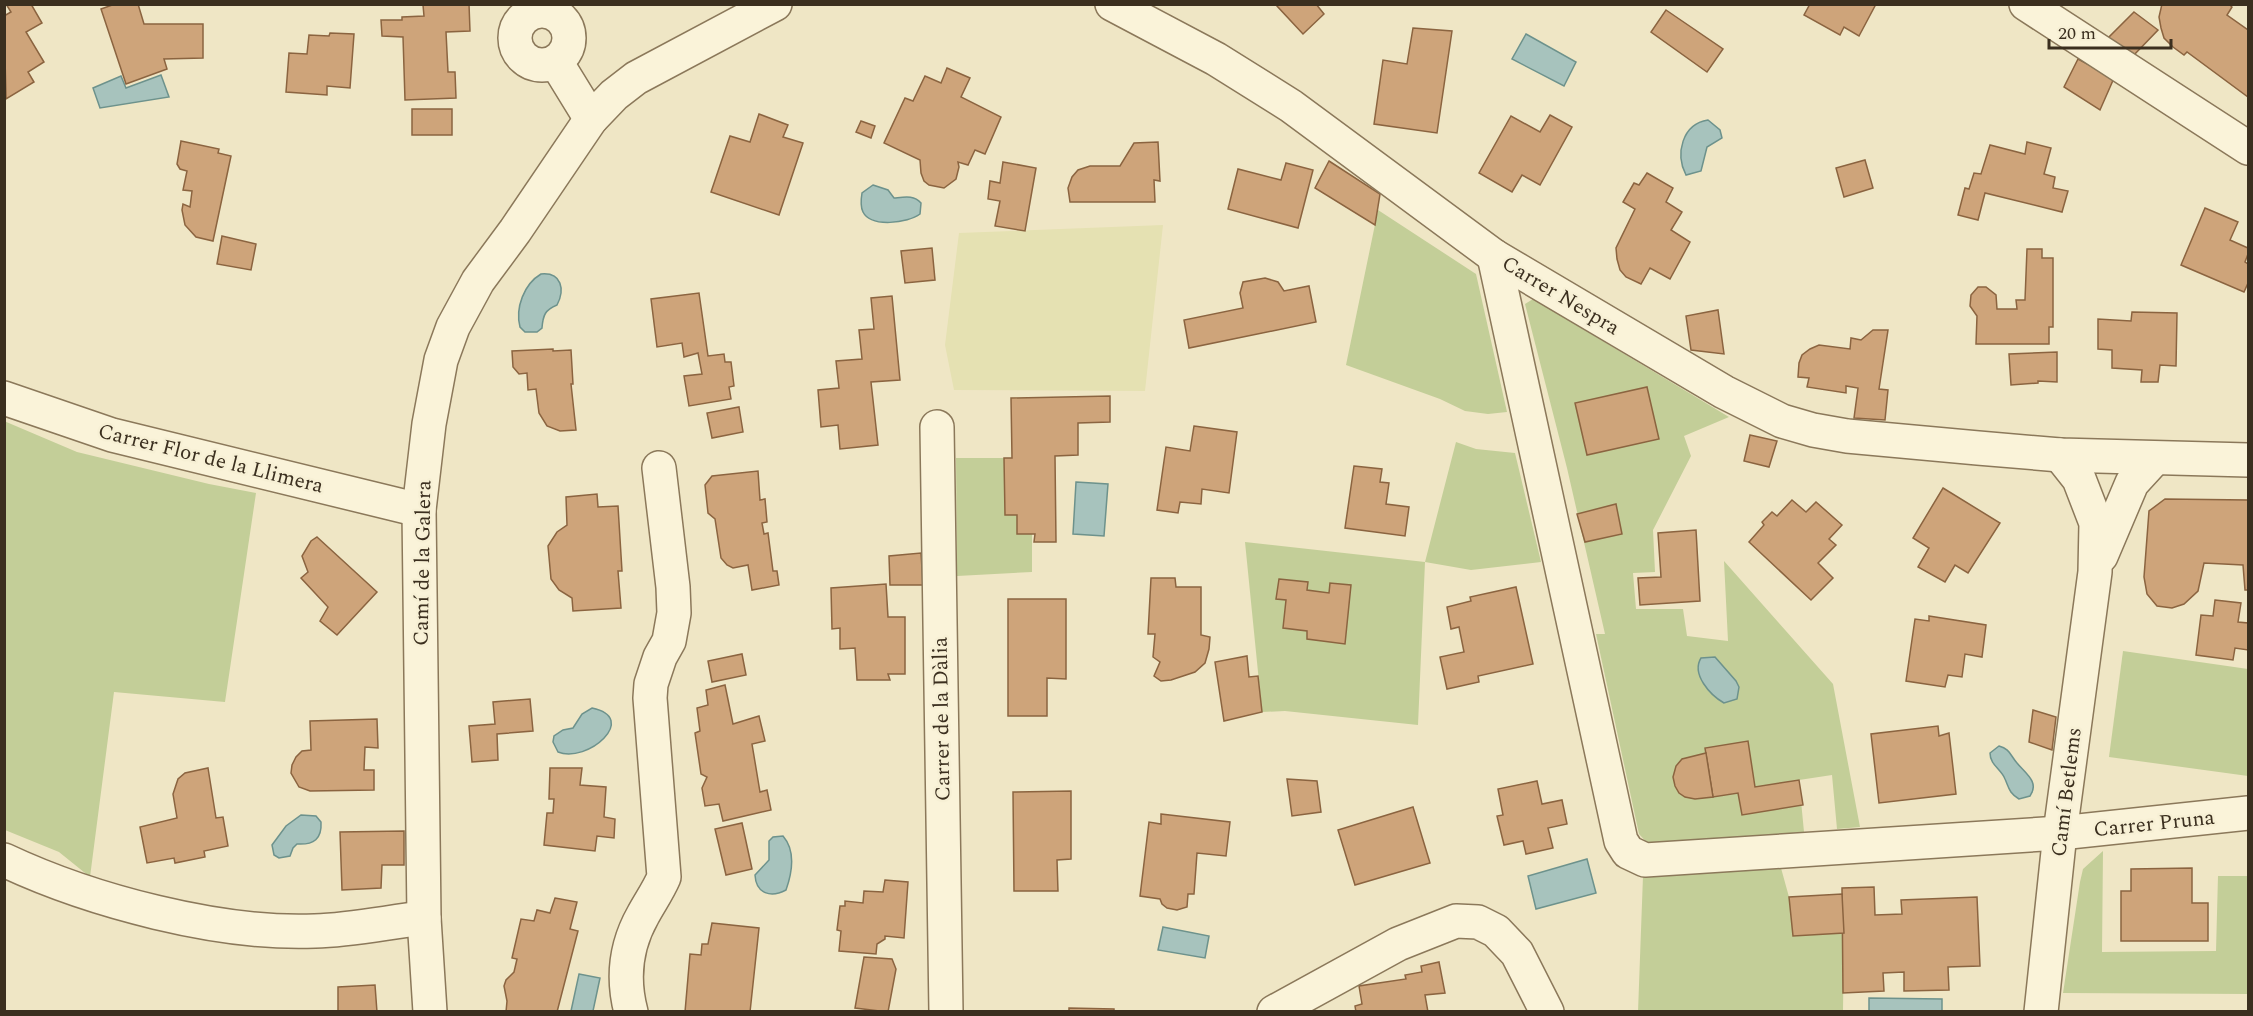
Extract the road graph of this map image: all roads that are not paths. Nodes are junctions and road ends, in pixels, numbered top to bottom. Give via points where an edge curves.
1 (775, 4) edge
2 (1112, 4) edge
3 (2026, 4) edge
4 (535, 8) edge
5 (591, 119) junction
6 (2248, 148) edge
7 (1494, 256) junction
8 (4, 398) edge
9 (937, 427) dead end
10 (2060, 455) junction
11 (2154, 459) junction
12 (2248, 460) edge
13 (659, 468) dead end
14 (419, 510) junction
15 (2095, 572) junction
16 (2248, 813) edge
17 (2061, 833) junction
18 (4, 860) edge
19 (424, 918) junction
20 (430, 1011) edge
21 (631, 1011) edge
22 (946, 1011) edge
23 (1274, 1011) edge
24 (1547, 1011) edge
25 (2041, 1011) edge

1 - 5 street via 636,78
2 - 7 street, Carrer Nespra via 1216,59 1291,106
3 - 6 street
4 - 5 street via 521,21 515,45 524,59 532,63 556,62
5 - 14 street, Camí de la Galera via 478,281 453,327 429,424
7 - 10 street, Carrer Nespra via 1782,422 1847,436
7 - 17 street, Carrer Pruna via 1621,841 1628,852 1645,860
8 - 14 street, Carrer Flor de la Llimera via 112,435
9 - 22 street, Carrer de la Dàlia
10 - 11 street
10 - 15 street, Camí Betlems via 2079,479 2096,523
11 - 12 street
11 - 15 street, Camí Betlems via 2132,483
13 - 21 street via 674,604 669,641 654,673 650,698 664,877 633,935 628,955 625,976
14 - 19 street, Camí de la Galera
15 - 17 street, Camí Betlems
16 - 17 street, Carrer Pruna
17 - 25 street, Camí Betlems
18 - 19 street via 75,888 206,922 317,931
19 - 20 street, Camí de la Galera
23 - 24 street via 1398,944 1456,921 1478,922 1496,931 1517,953

